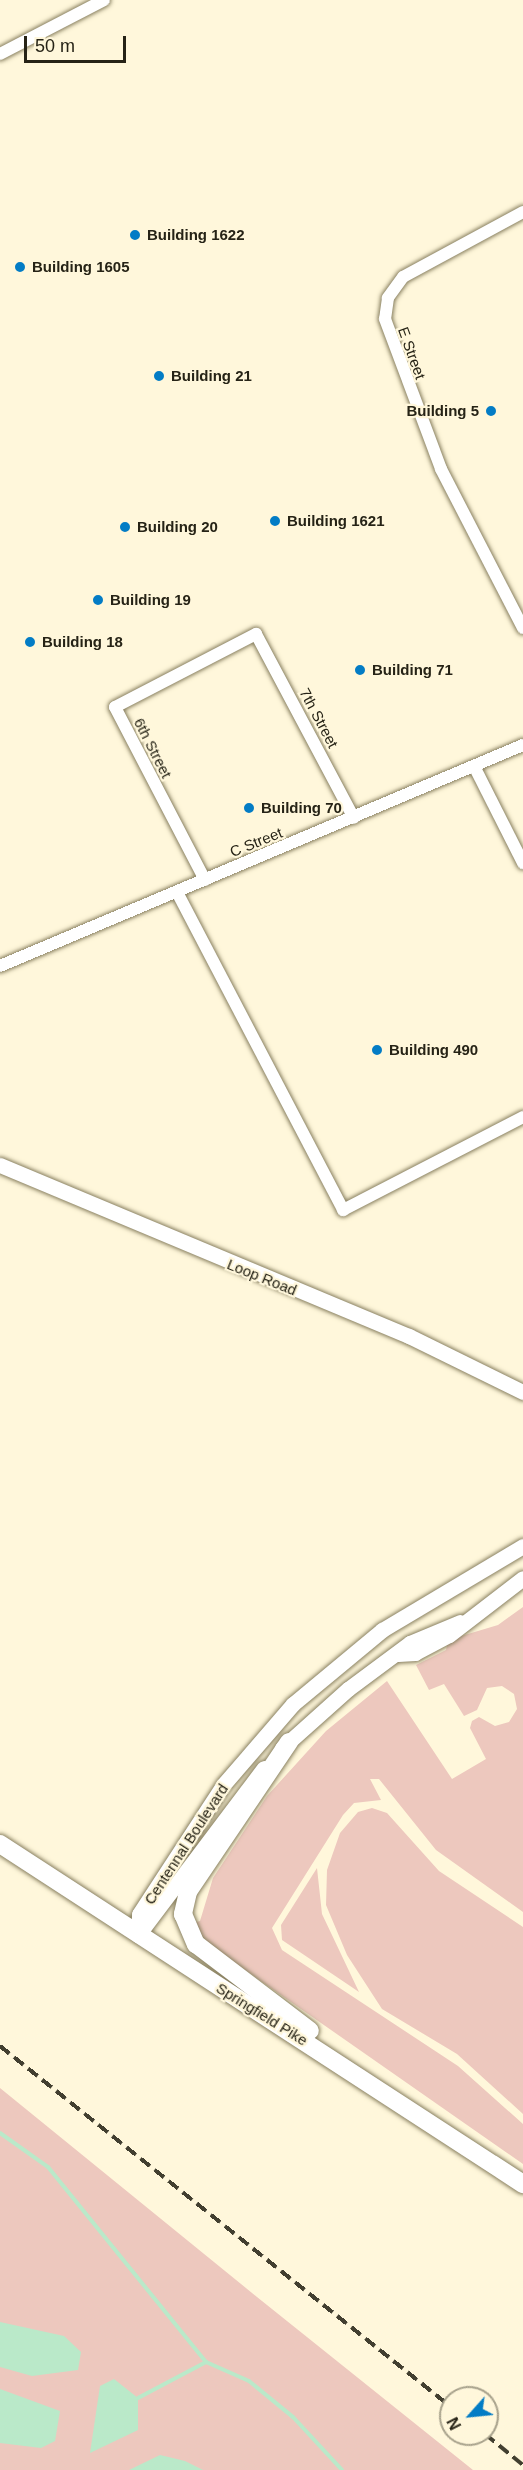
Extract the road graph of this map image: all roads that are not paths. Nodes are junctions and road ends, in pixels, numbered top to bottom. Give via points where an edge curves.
1 (105, 0) edge
2 (0, 54) edge
3 (523, 212) edge
4 (523, 628) edge
5 (256, 634) joint
6 (523, 745) edge
7 (474, 766) junction
8 (354, 818) junction
9 (523, 863) edge
10 (205, 880) junction
11 (177, 892) junction
12 (0, 966) edge
13 (523, 1117) edge
14 (0, 1165) edge
15 (523, 1392) edge
16 (523, 1546) edge
17 (523, 1578) edge
18 (289, 1742) junction
19 (0, 1844) edge
20 (138, 1935) junction
21 (384, 2090) junction
22 (523, 2184) edge

1 - 2 street
3 - 4 street, E Street via 403,277 388,298 385,319 438,461
5 - 8 street, 7th Street
5 - 10 street, 6th Street via 115,707
6 - 7 street, C Street
7 - 8 street, C Street
7 - 9 street
8 - 10 street, C Street
10 - 11 street, C Street
11 - 12 street, C Street
11 - 13 street via 343,1210
14 - 15 street, Loop Road via 409,1336
16 - 20 street, Centennal Boulevard via 382,1630 294,1704 217,1794 139,1914
17 - 18 street, Centennal Boulevard via 439,1641 398,1654 348,1689
18 - 20 street, Centennal Boulevard via 236,1800
18 - 21 main road via 188,1892 185,1927 196,1944
19 - 20 main road, Springfield Pike
20 - 21 main road, Springfield Pike
21 - 22 main road, Springfield Pike

